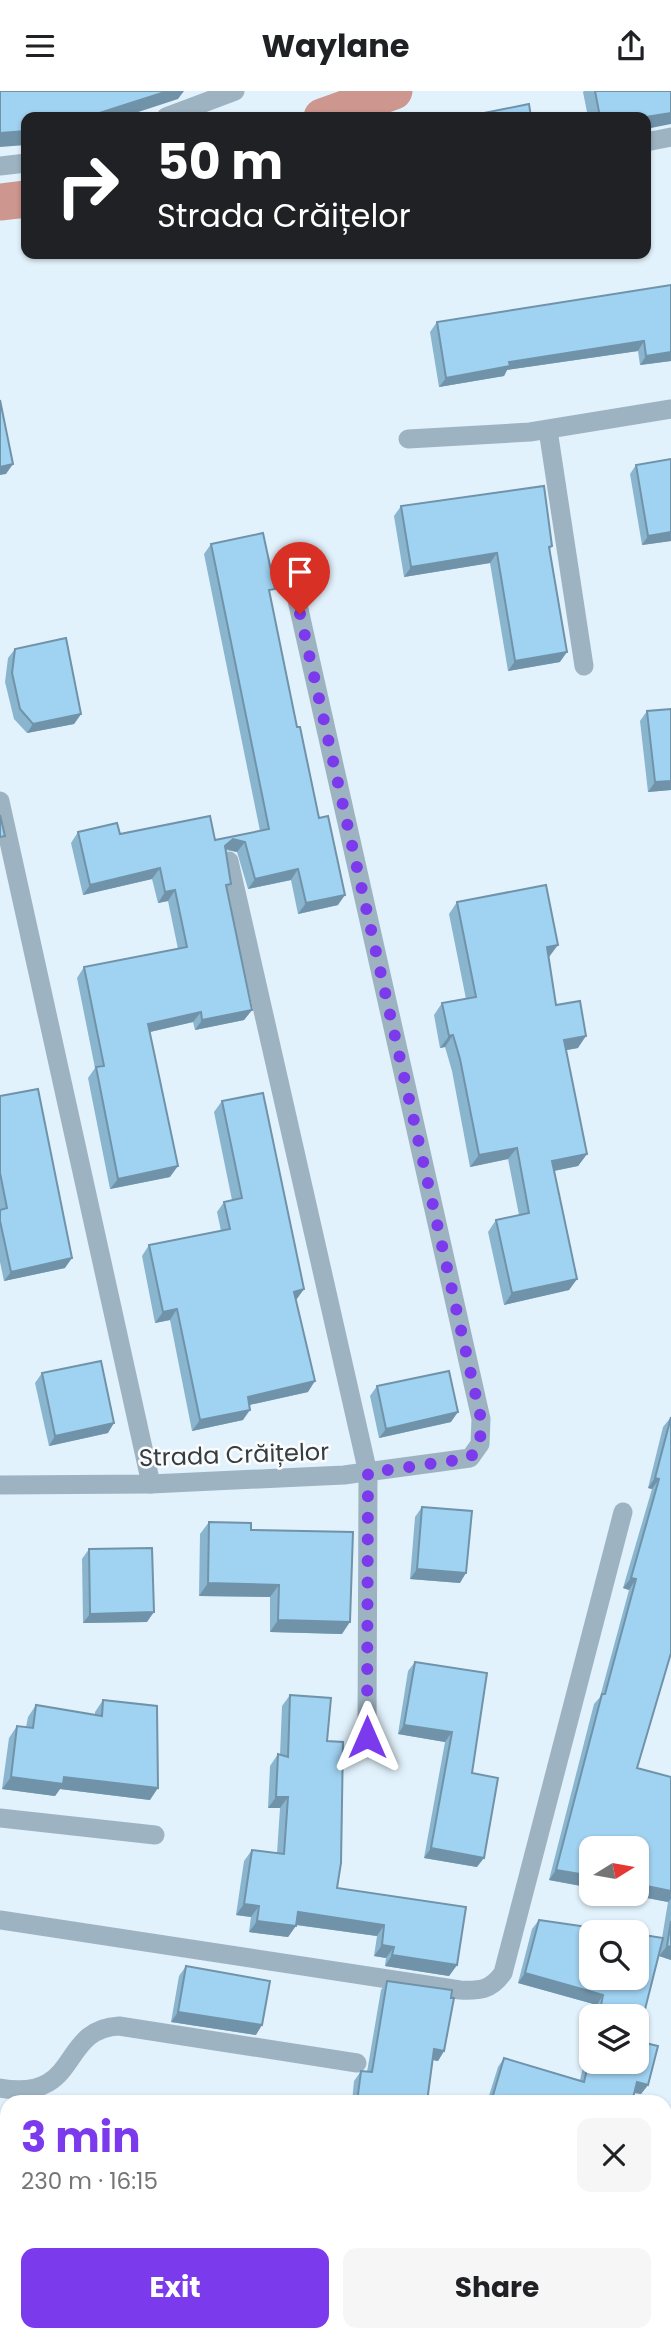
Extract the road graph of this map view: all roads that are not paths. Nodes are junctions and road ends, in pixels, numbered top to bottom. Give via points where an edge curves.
1 (235, 91) edge
2 (211, 96) edge
3 (177, 112) edge
4 (671, 137) edge
5 (651, 141) edge
6 (21, 164) edge
7 (0, 166) edge
8 (671, 408) edge
9 (548, 430) junction
10 (408, 439) dead end
11 (294, 587) dead end
12 (584, 666) dead end
13 (0, 801) edge
14 (229, 861) edge
15 (368, 1473) junction
16 (151, 1484) junction
17 (0, 1485) edge
18 (623, 1512) dead end
19 (367, 1737) dead end
20 (0, 1818) edge
21 (155, 1835) dead end
22 (0, 1920) edge
23 (357, 2063) dead end
24 (0, 2088) edge

1 - 2 street
2 - 3 street
4 - 5 street
6 - 7 street
8 - 9 street
9 - 10 street
9 - 12 street
11 - 15 street, Strada Crăițelor via 481,1419 480,1444 470,1458
13 - 16 street
14 - 15 street
15 - 16 street, Strada Crăițelor
15 - 19 street
16 - 17 street, Strada Crăițelor
18 - 22 street via 503,1973 494,1985 480,1991 460,1990
20 - 21 street
23 - 24 street via 101,2027 46,2087 29,2092

